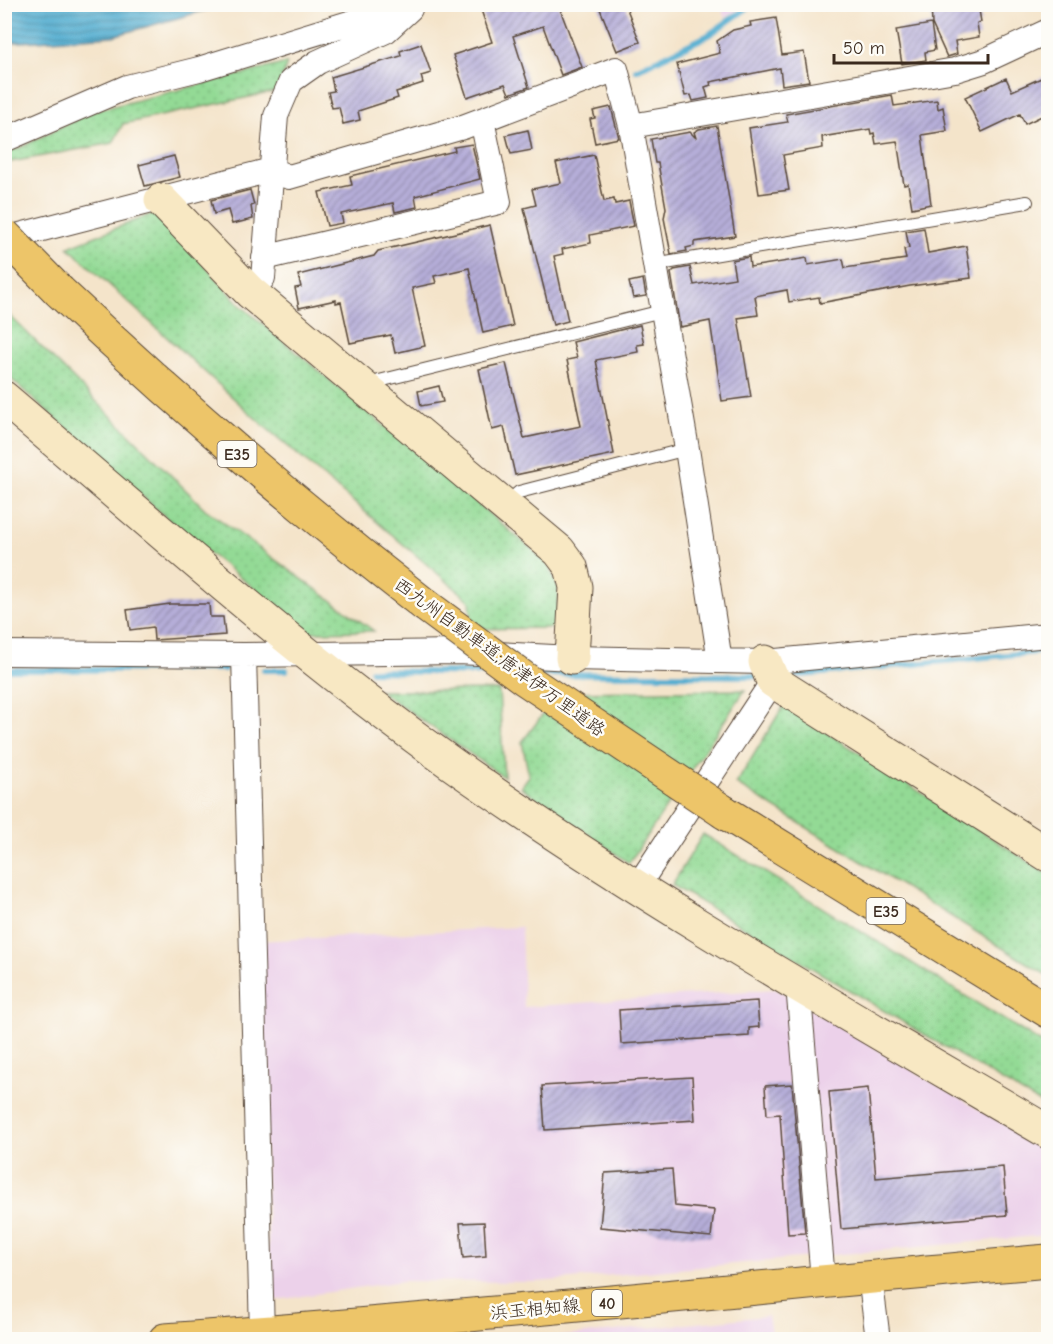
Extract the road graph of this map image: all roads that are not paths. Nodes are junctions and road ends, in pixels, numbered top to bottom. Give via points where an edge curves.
1 (413, 4) edge
2 (1048, 31) edge
3 (482, 120) junction
4 (631, 126) junction
5 (4, 140) edge
6 (271, 170) junction
7 (161, 200) junction
8 (1027, 201) dead end
9 (4, 237) edge
10 (264, 258) junction
11 (654, 265) junction
12 (250, 292) junction
13 (662, 311) junction
14 (364, 388) junction
15 (4, 398) edge
16 (687, 449) junction
17 (504, 504) junction
18 (1048, 635) edge
19 (4, 653) edge
20 (303, 653) junction
21 (244, 655) junction
22 (572, 658) junction
23 (720, 661) junction
24 (769, 672) junction
25 (1048, 855) edge
26 (637, 887) junction
27 (798, 985) junction
28 (1048, 1011) edge
29 (1048, 1132) edge
30 (1048, 1260) edge
31 (870, 1276) junction
32 (823, 1280) junction
33 (262, 1333) junction
34 (306, 1334) edge
35 (165, 1340) edge
36 (878, 1340) edge

1 - 5 street via 127,87
1 - 6 street via 386,31 318,62 291,81 276,116
2 - 4 street via 955,70
3 - 4 street via 616,69
3 - 6 street via 289,177
3 - 10 street via 499,202
4 - 11 street
6 - 7 street
6 - 10 street
7 - 9 street
7 - 12 street
8 - 11 lane
9 - 28 main road, 西九州自動車道;唐津伊万里道路 / E35, bridge via 151,378 243,459 425,605 525,679 724,812
10 - 12 street via 263,278
11 - 13 street
12 - 14 street
13 - 14 lane via 379,381
13 - 16 street
14 - 17 street
15 - 20 street
16 - 17 lane via 519,492
16 - 23 street
17 - 22 street via 560,551 571,567 576,587
18 - 24 street
19 - 21 street
20 - 21 street
20 - 22 street via 458,652
20 - 26 street via 453,764
21 - 33 street
22 - 23 street
23 - 24 street
24 - 25 street
24 - 26 street
26 - 27 street
27 - 29 street
27 - 32 street
30 - 31 main road, 浜玉相知線 / 40
31 - 32 main road, 浜玉相知線 / 40
31 - 36 street
32 - 34 main road, 浜玉相知線 / 40
33 - 34 main road, 浜玉相知線 / 40
33 - 35 main road, 浜玉相知線 / 40

